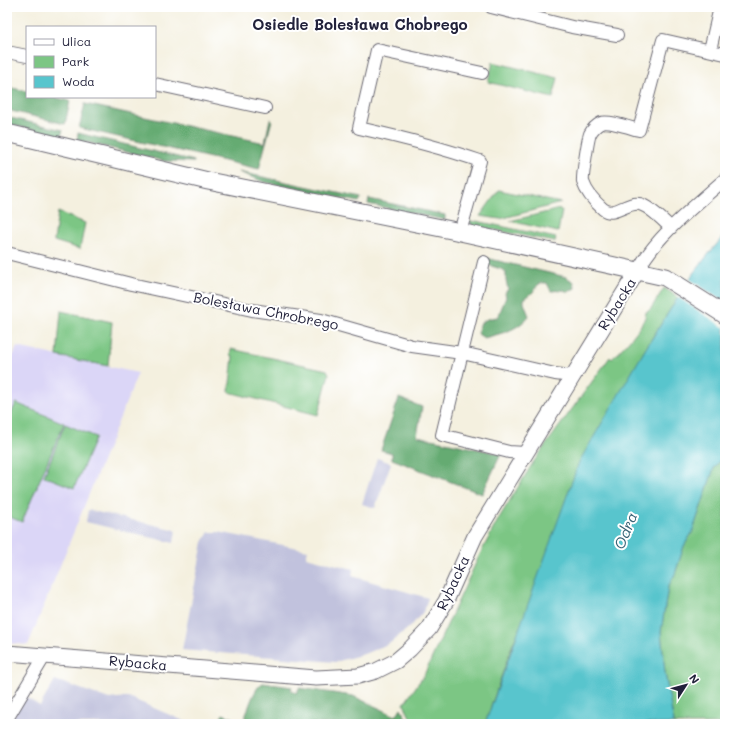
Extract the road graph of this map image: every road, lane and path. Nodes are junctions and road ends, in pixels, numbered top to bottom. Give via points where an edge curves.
1 (491, 7) edge
2 (720, 7) edge
3 (508, 9) edge
4 (617, 35) dead end
5 (710, 50) junction
6 (7, 52) edge
7 (725, 54) edge
8 (26, 56) edge
9 (482, 73) dead end
10 (156, 84) edge
11 (265, 108) dead end
12 (7, 133) edge
13 (725, 178) edge
14 (608, 212) junction
15 (596, 218) dead end
16 (671, 228) junction
17 (460, 232) junction
18 (7, 253) edge
19 (484, 262) dead end
20 (638, 270) junction
21 (725, 315) edge
22 (462, 353) junction
23 (572, 376) junction
24 (525, 453) junction
25 (7, 653) edge
26 (44, 657) junction
27 (7, 719) edge

1 - 3 street
2 - 5 street
3 - 4 street via 516,14
5 - 7 street
5 - 14 street via 663,40 639,130 604,122 590,134 583,181 586,190
6 - 8 street
9 - 17 street via 377,50 358,128 480,161
10 - 11 street
12 - 17 main road via 208,181
13 - 16 street, Rybacka
14 - 15 street
14 - 16 street via 638,204
16 - 20 street, Rybacka
17 - 20 main road
18 - 22 street, Bolesława Chrobrego via 131,284 252,310 321,320 389,336 412,346
19 - 22 street
20 - 21 main road via 664,277
20 - 23 street, Rybacka
22 - 23 street, Bolesława Chrobrego
22 - 24 street via 442,436 508,452
23 - 24 street, Rybacka
24 - 26 street, Rybacka via 475,536 434,622 396,661 376,671 358,676 316,678
25 - 26 street, Rybacka
26 - 27 street

